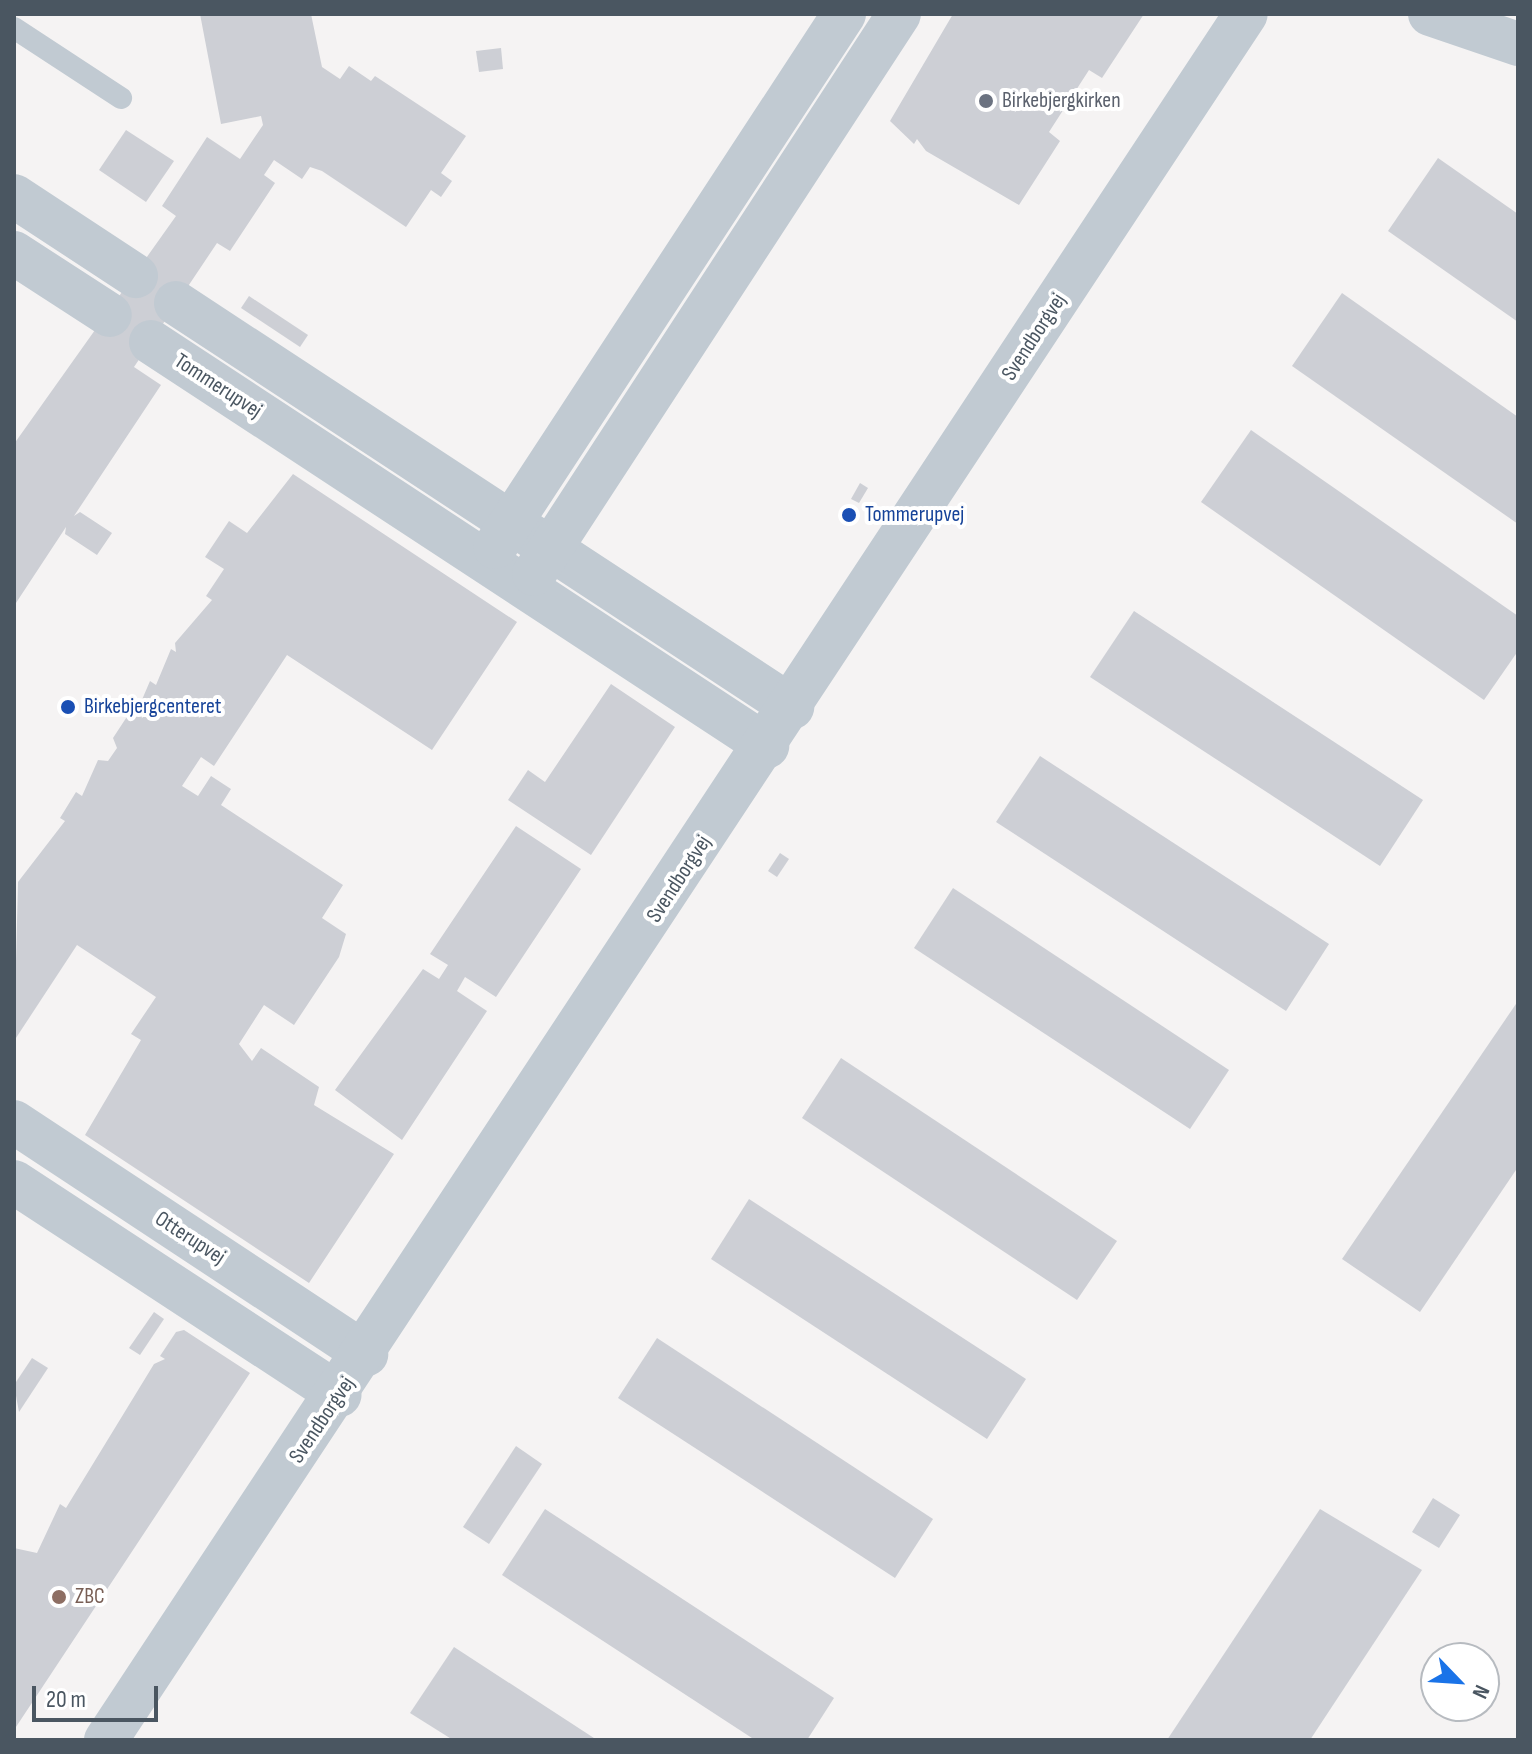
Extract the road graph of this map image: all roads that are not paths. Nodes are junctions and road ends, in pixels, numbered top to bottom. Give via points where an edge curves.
1 (844, 14) edge
2 (899, 14) edge
3 (1246, 14) edge
4 (1430, 14) edge
5 (14, 28) edge
6 (1518, 44) edge
7 (121, 98) dead end
8 (17, 203) edge
9 (14, 253) edge
10 (136, 276) dead end
11 (176, 303) dead end
12 (110, 315) dead end
13 (151, 342) dead end
14 (510, 524) junction
15 (549, 550) junction
16 (486, 560) junction
17 (526, 586) junction
18 (792, 707) junction
19 (767, 746) junction
20 (14, 1122) edge
21 (14, 1182) edge
22 (366, 1354) junction
23 (339, 1395) junction
24 (106, 1740) edge

1 - 14 street
2 - 15 street
3 - 18 street, Svendborgvej
4 - 6 street
5 - 7 lane
8 - 10 street
9 - 12 street
11 - 14 street, Tommerupvej
13 - 16 street, Tommerupvej
14 - 15 street, Tommerupvej
14 - 16 street
15 - 17 street
15 - 18 street, Tommerupvej
16 - 17 street, Tommerupvej
17 - 19 street, Tommerupvej
18 - 19 street, Svendborgvej
19 - 22 street, Svendborgvej
20 - 22 street, Otterupvej
21 - 23 street
22 - 23 street, Svendborgvej
23 - 24 street, Svendborgvej

